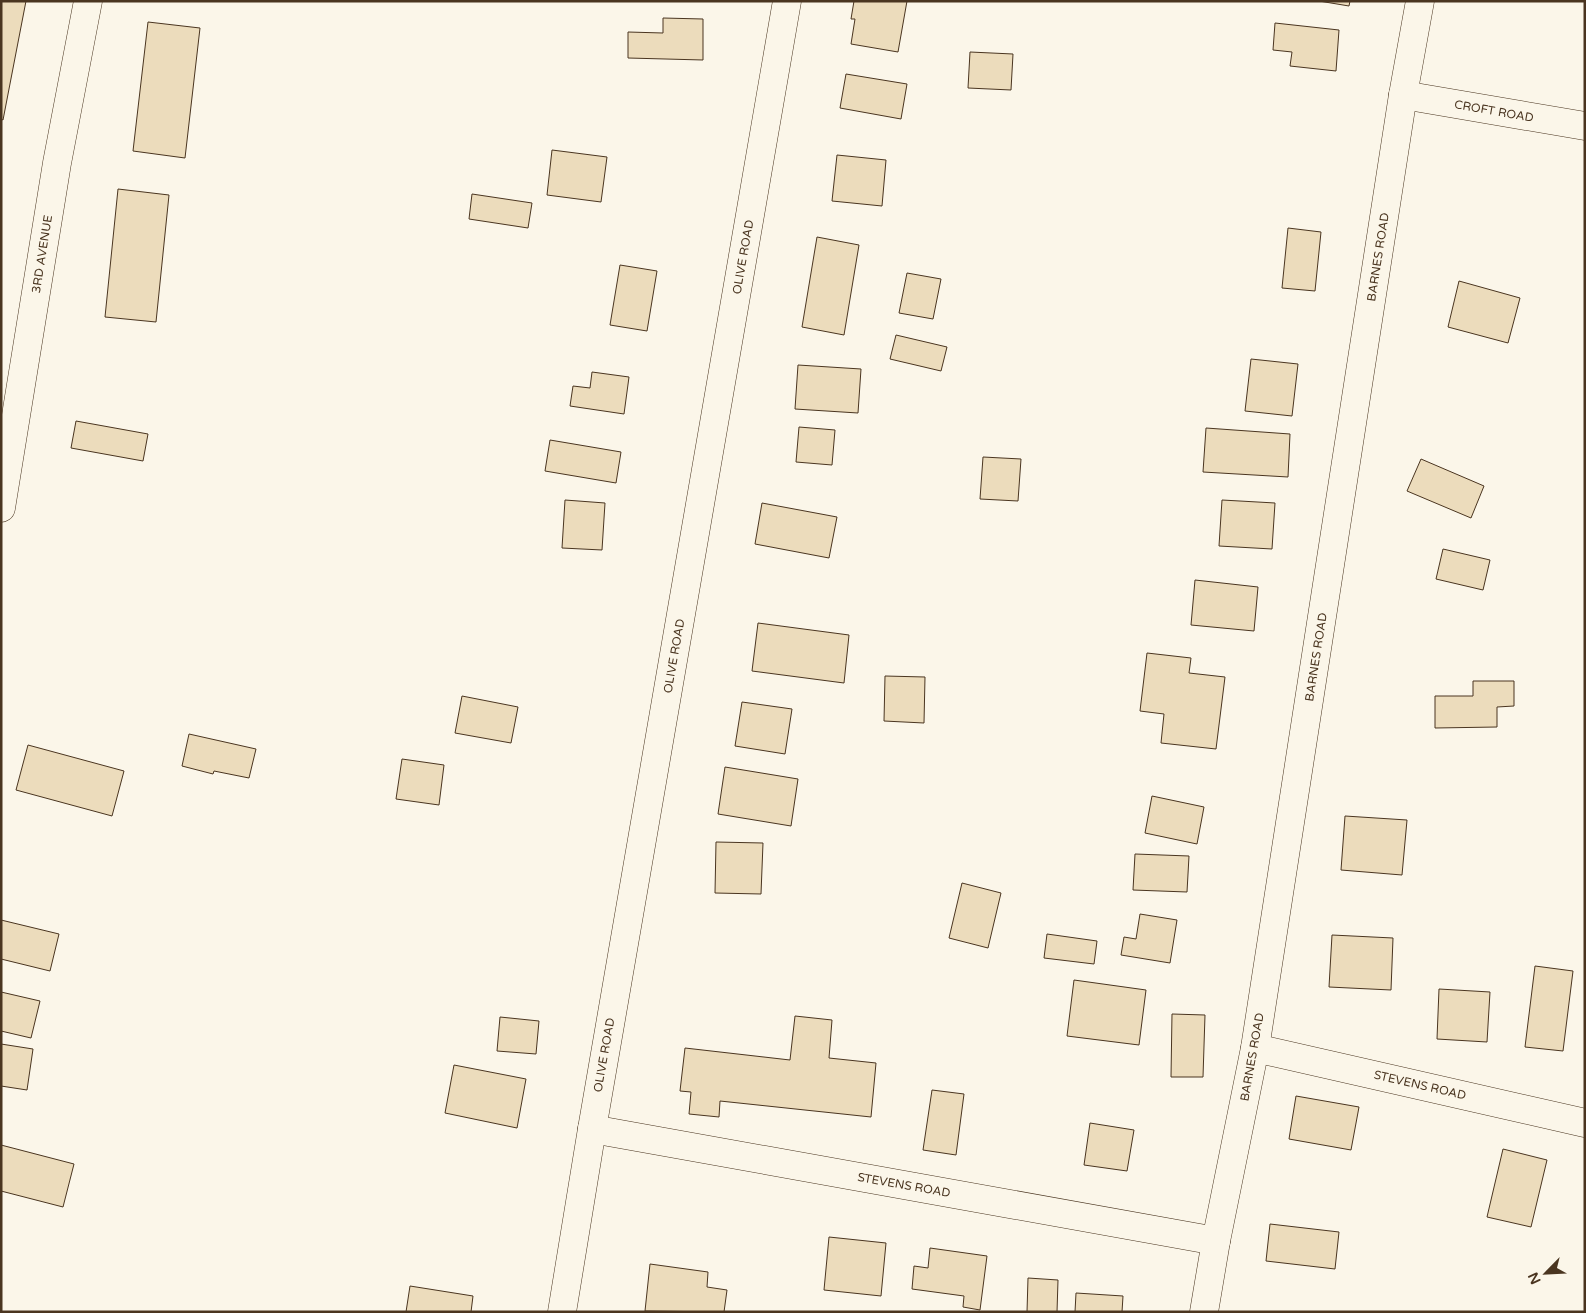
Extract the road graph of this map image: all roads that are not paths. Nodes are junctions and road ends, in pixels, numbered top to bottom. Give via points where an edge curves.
1 (88, 1) edge
2 (787, 1) edge
3 (1420, 1) edge
4 (1403, 95) junction
5 (1585, 126) edge
6 (1, 508) edge
7 (1255, 1048) junction
8 (1585, 1123) edge
9 (592, 1129) junction
10 (1216, 1241) junction
11 (562, 1312) edge
12 (1204, 1312) edge

1 - 6 street, 3RD AVENUE via 57,163
2 - 9 street, OLIVE ROAD
3 - 4 street, BARNES ROAD
4 - 5 street, CROFT ROAD
4 - 7 street, BARNES ROAD
7 - 8 street, STEVENS ROAD
7 - 10 street, BARNES ROAD
9 - 10 street, STEVENS ROAD
9 - 11 street, OLIVE ROAD
10 - 12 street, BARNES ROAD

